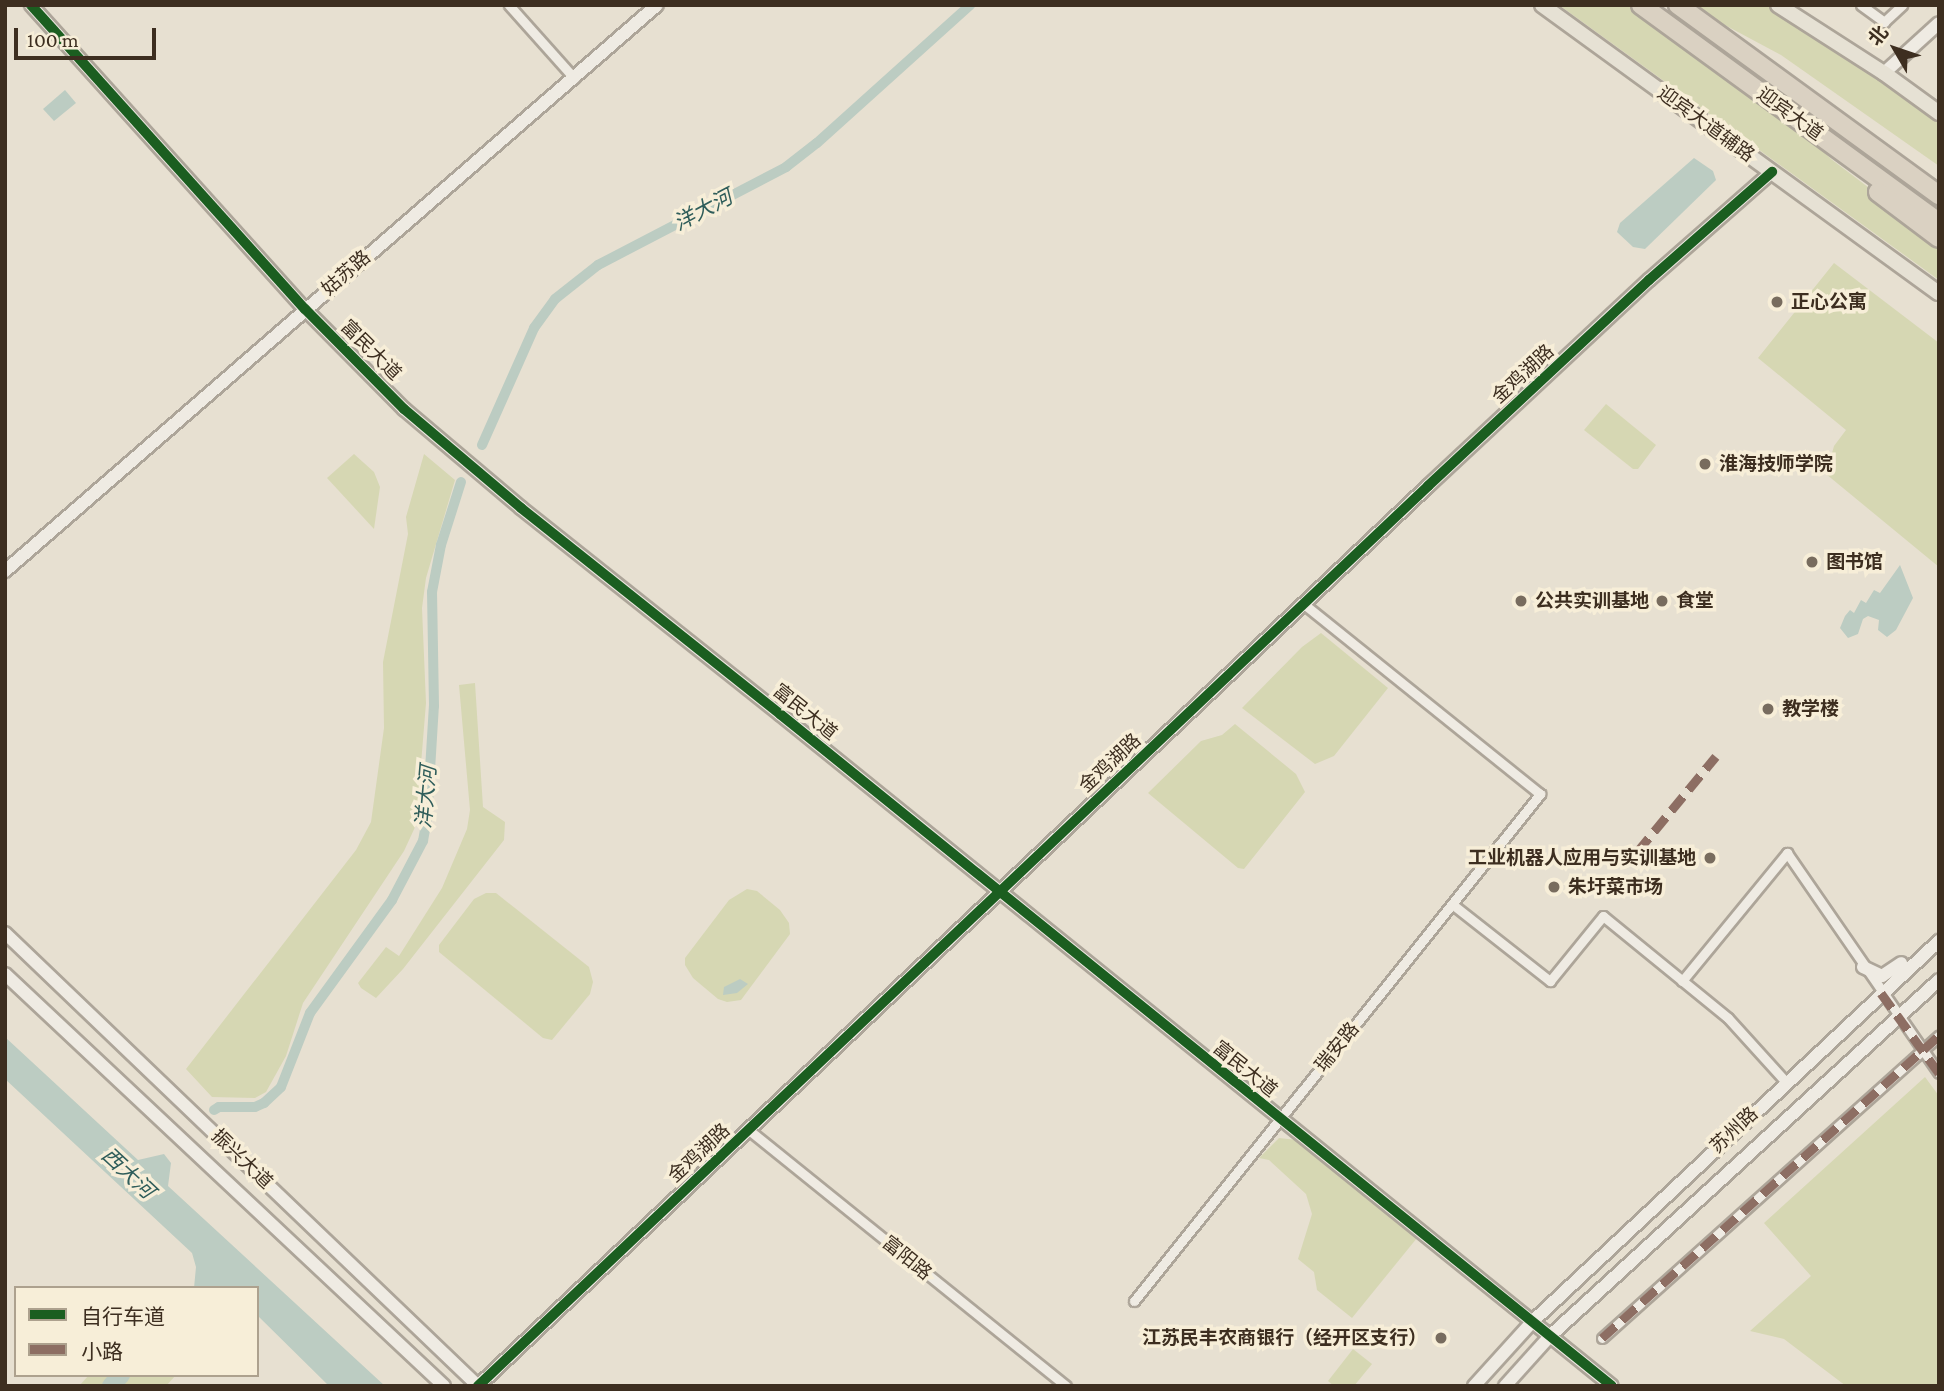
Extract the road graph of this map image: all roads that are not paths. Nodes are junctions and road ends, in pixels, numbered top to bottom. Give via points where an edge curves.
1 (32, 5) edge
2 (509, 5) edge
3 (657, 5) edge
4 (1542, 5) edge
5 (1641, 5) edge
6 (1678, 5) edge
7 (1778, 5) edge
8 (1861, 5) edge
9 (1902, 5) edge
10 (1939, 23) edge
11 (1736, 47) junction
12 (1884, 73) junction
13 (574, 78) junction
14 (1939, 113) edge
15 (1804, 124) junction
16 (1772, 172) junction
17 (1939, 181) edge
18 (1939, 195) edge
19 (1939, 222) edge
20 (1939, 239) edge
21 (1939, 293) edge
22 (305, 309) junction
23 (5, 571) edge
24 (1304, 604) junction
25 (999, 893) junction
26 (1452, 904) junction
27 (1939, 930) edge
28 (5, 933) edge
29 (1939, 941) edge
30 (1863, 967) junction
31 (5, 974) edge
32 (1939, 980) edge
33 (1682, 981) junction
34 (1881, 993) junction
35 (1898, 1017) junction
36 (1939, 1036) edge
37 (1923, 1051) junction
38 (1939, 1073) edge
39 (1786, 1082) junction
40 (1279, 1120) junction
41 (749, 1130) junction
42 (1134, 1301) dead end
43 (1532, 1322) junction
44 (1550, 1336) junction
45 (1602, 1338) dead end
46 (443, 1386) edge
47 (478, 1386) edge
48 (1066, 1386) edge
49 (1474, 1386) edge
50 (1505, 1386) edge
51 (1612, 1386) edge

1 - 22 street, 富民大道
2 - 13 street
3 - 13 street, 姑苏路
4 - 16 main road, 迎宾大道辅路
5 - 15 highway, 迎宾大道
6 - 11 highway, 迎宾大道
7 - 12 main road
8 - 9 street via 1884,22
10 - 12 street
11 - 17 highway via 1784,70
11 - 18 highway, 迎宾大道
12 - 14 main road
13 - 22 street, 姑苏路
15 - 19 highway, 迎宾大道
15 - 20 highway via 1837,161
16 - 21 main road, 迎宾大道辅路
16 - 24 street, 金鸡湖路 via 1649,280
22 - 23 street, 姑苏路
22 - 25 street, 富民大道 via 404,409 521,508
24 - 25 street, 金鸡湖路
24 - 26 street, 瑞安路 via 1540,794
25 - 40 street, 富民大道
25 - 41 street, 金鸡湖路
26 - 33 street via 1550,981 1603,916
26 - 40 street, 瑞安路
27 - 30 street via 1889,974 1877,976
28 - 47 street, 振兴大道
29 - 34 street, 苏州路
30 - 33 street via 1787,853
30 - 34 street
31 - 46 street, 振兴大道
32 - 35 street, 苏州路
33 - 39 street via 1728,1018
34 - 35 street
34 - 39 street, 苏州路
35 - 37 street
35 - 44 street, 苏州路
36 - 37 street
37 - 38 street
37 - 45 street
39 - 43 street, 苏州路
40 - 42 street, 瑞安路
40 - 43 street, 富民大道
41 - 47 street, 金鸡湖路
41 - 48 street, 富阳路
43 - 44 street, 富民大道
43 - 49 street, 苏州路
44 - 50 street, 苏州路
44 - 51 street, 富民大道

